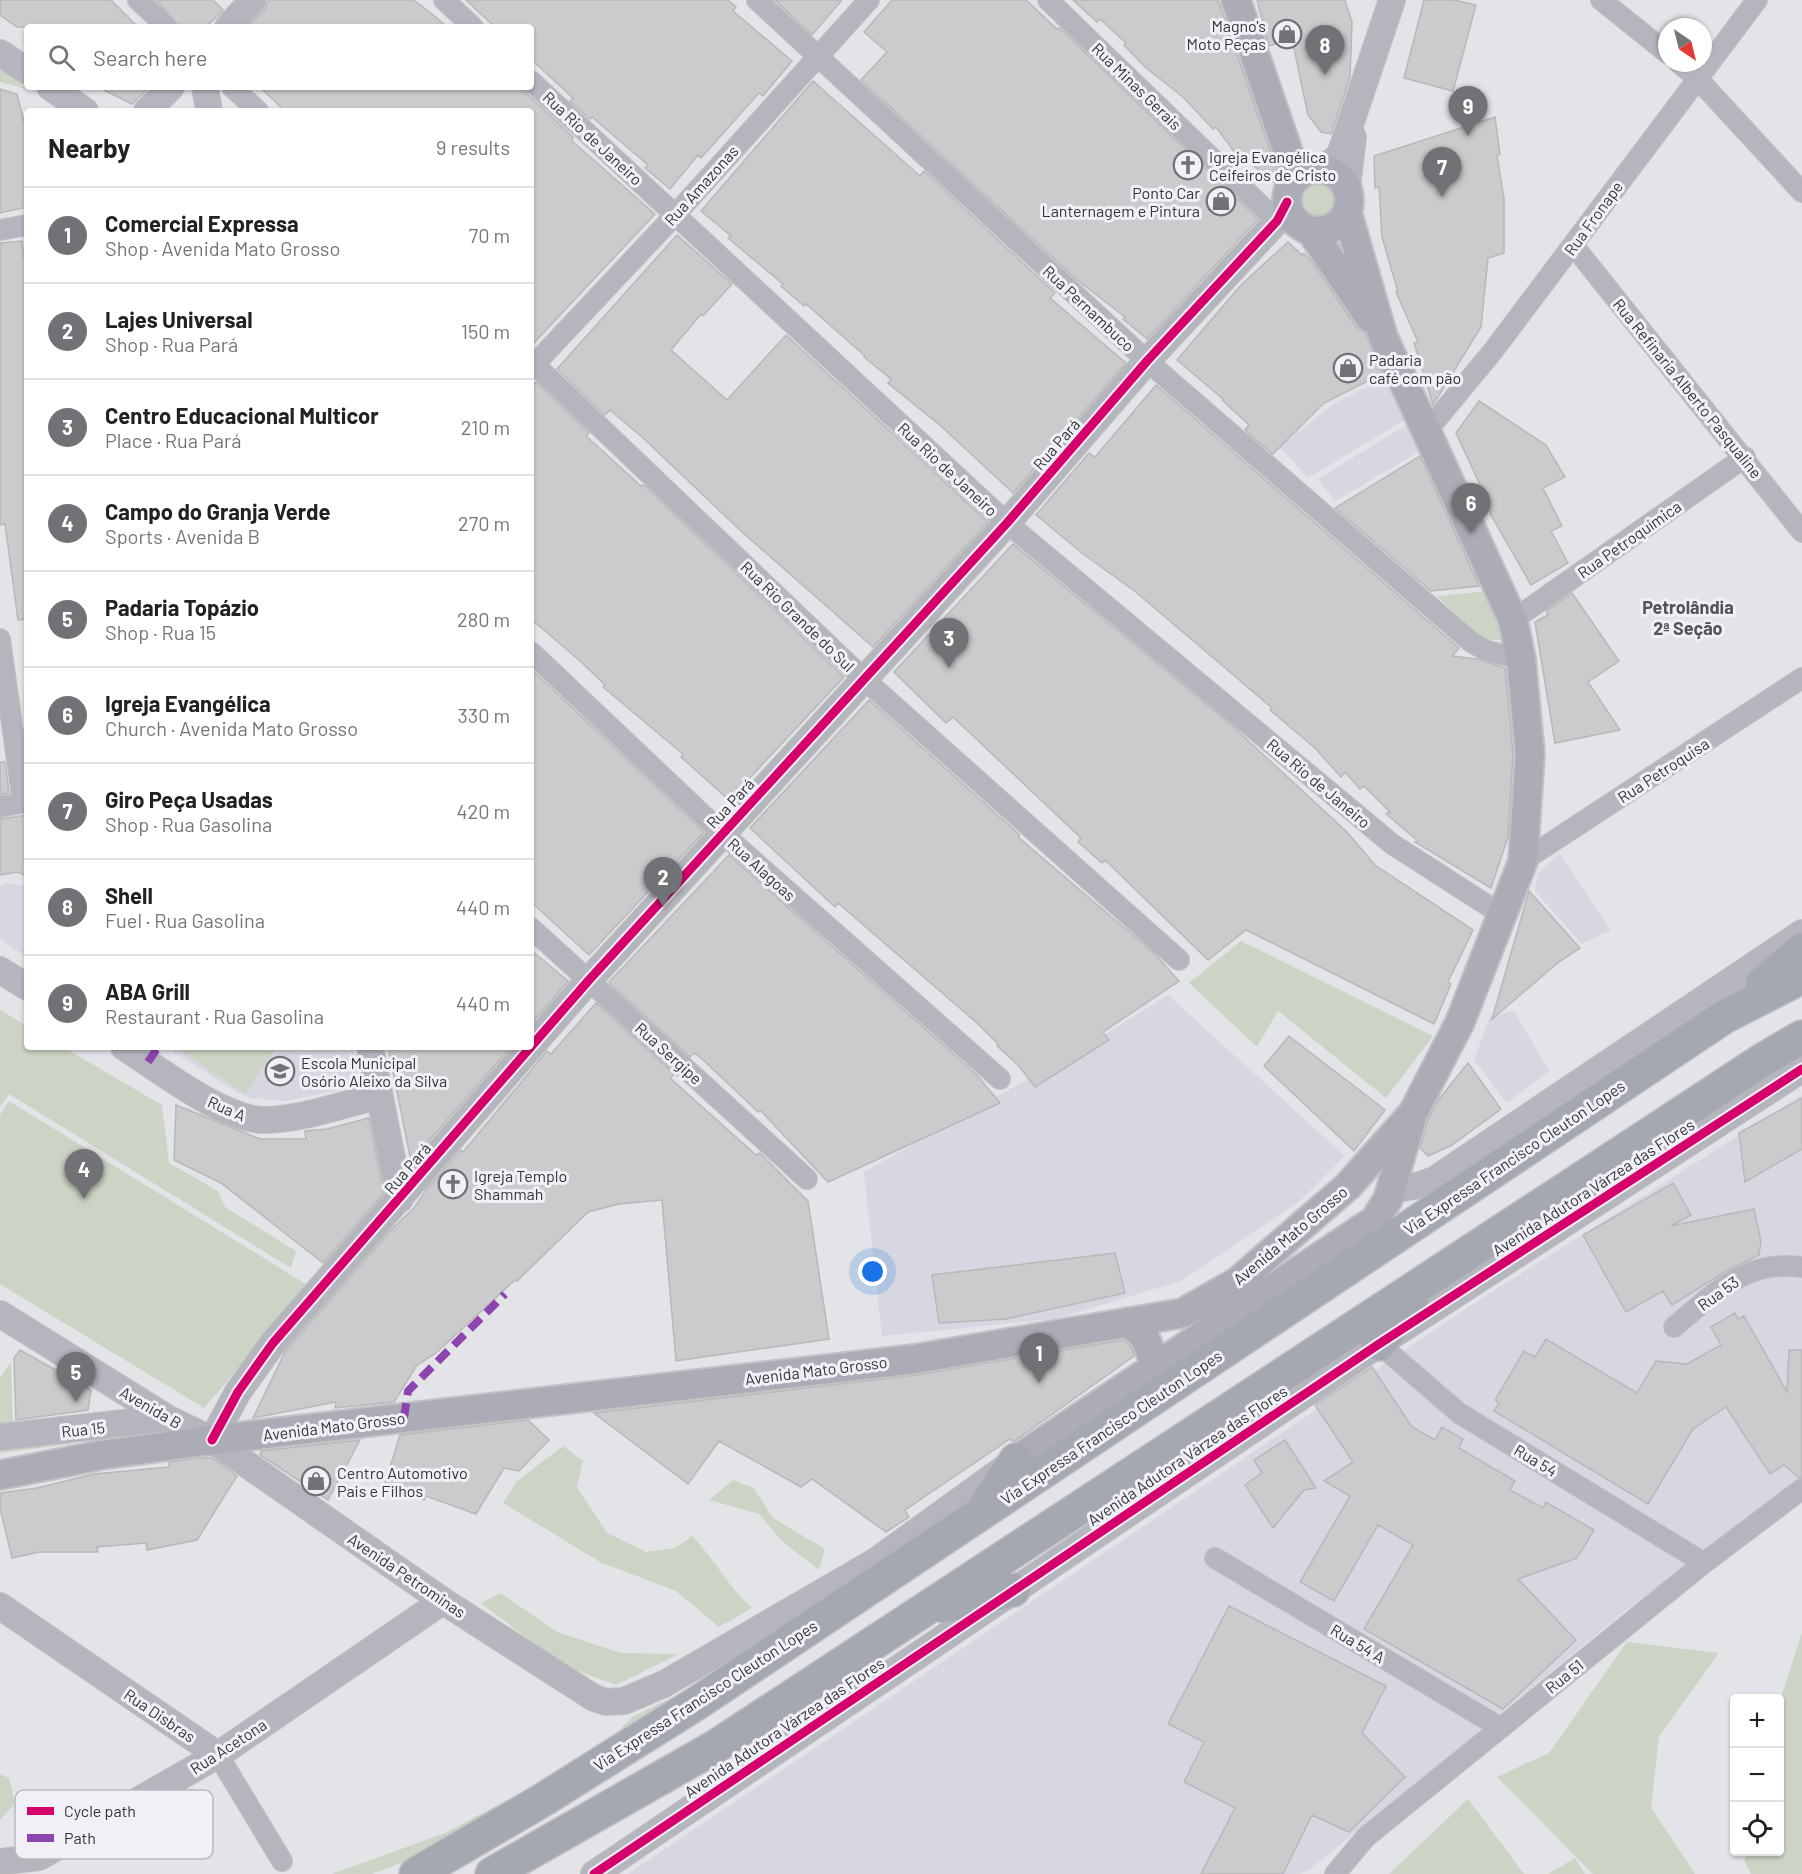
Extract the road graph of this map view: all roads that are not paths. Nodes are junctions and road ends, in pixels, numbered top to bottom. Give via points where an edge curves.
1 (138, 0) edge
2 (253, 0) edge
3 (444, 0) edge
4 (757, 0) edge
5 (869, 0) edge
6 (1048, 0) edge
7 (1236, 0) edge
8 (1392, 0) edge
9 (1601, 0) edge
10 (1756, 0) edge
11 (164, 24) edge
12 (231, 24) edge
13 (470, 24) edge
14 (1658, 46) edge
15 (0, 53) edge
16 (818, 55) junction
17 (24, 69) edge
18 (1690, 72) edge
19 (1696, 77) junction
20 (534, 84) edge
21 (54, 90) edge
22 (168, 90) edge
23 (206, 90) edge
24 (235, 90) edge
25 (1358, 104) junction
26 (82, 108) edge
27 (150, 108) edge
28 (208, 108) edge
29 (255, 108) edge
30 (1802, 192) edge
31 (1301, 199) junction
32 (1347, 200) junction
33 (675, 215) junction
34 (24, 226) edge
35 (0, 230) edge
36 (1573, 245) junction
37 (1383, 337) junction
38 (1147, 361) junction
39 (534, 362) edge
40 (534, 366) edge
41 (1426, 432) junction
42 (1745, 457) junction
43 (1007, 523) junction
44 (1802, 532) edge
45 (1513, 620) junction
46 (0, 639) edge
47 (534, 655) edge
48 (1521, 659) junction
49 (1802, 678) edge
50 (865, 680) junction
51 (24, 795) edge
52 (24, 802) edge
53 (0, 807) edge
54 (722, 833) junction
55 (1523, 861) junction
56 (1504, 916) junction
57 (534, 930) edge
58 (1802, 933) edge
59 (1802, 950) edge
60 (1179, 960) dead end
61 (0, 970) edge
62 (1802, 977) edge
63 (589, 980) junction
64 (24, 985) edge
65 (1724, 1017) junction
66 (1802, 1037) edge
67 (534, 1043) edge
68 (129, 1050) edge
69 (370, 1050) edge
70 (528, 1050) edge
71 (1802, 1069) edge
72 (1000, 1079) dead end
73 (378, 1096) junction
74 (1413, 1113) junction
75 (807, 1179) dead end
76 (1391, 1190) junction
77 (399, 1199) junction
78 (1309, 1222) junction
79 (1802, 1267) edge
80 (1424, 1280) junction
81 (1257, 1300) junction
82 (1183, 1313) junction
83 (0, 1314) edge
84 (1128, 1322) junction
85 (1674, 1327) dead end
86 (1378, 1344) junction
87 (1152, 1357) junction
88 (1134, 1383) junction
89 (167, 1418) junction
90 (0, 1437) edge
91 (212, 1440) junction
92 (1016, 1460) junction
93 (0, 1476) edge
94 (1802, 1489) edge
95 (974, 1519) junction
96 (1215, 1558) dead end
97 (1704, 1563) junction
98 (1013, 1590) junction
99 (443, 1601) junction
100 (0, 1606) edge
101 (924, 1610) junction
102 (1501, 1728) junction
103 (218, 1755) junction
104 (157, 1790) edge
105 (23, 1859) edge
106 (282, 1861) dead end
107 (0, 1862) edge
108 (416, 1874) edge
109 (492, 1874) edge
110 (594, 1874) edge
111 (1335, 1874) edge

1 - 11 street
2 - 12 street
3 - 13 street
4 - 16 street, Rua Pernambuco
5 - 16 street, Rua Amazonas
6 - 31 street, Rua Minas Gerais
7 - 31 main road via 1270,96 1309,149
8 - 25 street
9 - 14 street
10 - 19 street, Rua Fronape
15 - 17 street
16 - 33 street, Rua Amazonas
16 - 38 street, Rua Pernambuco
18 - 19 street
19 - 30 street
19 - 36 street, Rua Fronape
20 - 33 street, Rua Rio de Janeiro
21 - 26 street
22 - 27 street
23 - 28 street
24 - 29 street
25 - 31 street, Rua Pará via 1339,156
25 - 32 street
31 - 32 main road via 1336,175
31 - 32 main road via 1328,230 1336,226
31 - 37 main road
31 - 38 street, Rua Pará
32 - 37 main road
33 - 39 street, Rua Amazonas
33 - 43 street, Rua Rio de Janeiro
34 - 35 street
36 - 41 street, Rua Fronape
36 - 42 street, Rua Refinaria Alberto Pasqualine
37 - 41 main road, Avenida Mato Grosso
38 - 43 street, Rua Pará
38 - 48 street, Rua Pernambuco via 1471,642 1487,651
40 - 50 street, Rua Rio Grande do Sul
41 - 45 main road, Avenida Mato Grosso
42 - 44 street, Rua Refinaria Alberto Pasqualine
42 - 45 street, Rua Petroquímica
43 - 50 street, Rua Pará
43 - 56 street, Rua Rio de Janeiro via 1392,844
45 - 48 main road, Avenida Mato Grosso
46 - 51 street
47 - 54 street, Rua Alagoas
48 - 55 main road, Avenida Mato Grosso via 1530,754
49 - 55 street, Rua Petroquisa
50 - 54 street, Rua Pará
50 - 60 street, Rua Rio Grande do Sul
52 - 53 street
54 - 63 street, Rua Pará
54 - 72 street, Rua Alagoas
55 - 56 main road, Avenida Mato Grosso
56 - 74 main road, Avenida Mato Grosso via 1460,1022
57 - 63 street, Rua Sergipe
58 - 76 street via 1434,1180
59 - 65 highway
61 - 64 street
62 - 65 highway, Via Expressa Francisco Cleuton Lopes
63 - 67 street, Rua Pará
63 - 75 street, Rua Sergipe
65 - 95 highway, Via Expressa Francisco Cleuton Lopes
66 - 80 highway
68 - 73 street, Rua A via 216,1106 248,1119 284,1119
69 - 73 street
70 - 77 street, Rua Pará
71 - 86 street, Avenida Adutora Várzea das Flores
73 - 77 street
74 - 76 main road
74 - 78 main road, Avenida Mato Grosso via 1348,1186
76 - 78 main road via 1364,1196
76 - 81 main road via 1375,1220
77 - 91 street, Rua Pará via 273,1343 238,1392
78 - 82 main road, Avenida Mato Grosso via 1237,1282
79 - 85 street, Rua 53 via 1785,1264 1735,1277
80 - 86 highway
80 - 101 highway
81 - 82 main road via 1234,1299
81 - 88 main road
82 - 84 main road, Avenida Mato Grosso
82 - 87 main road
83 - 89 street, Avenida B
84 - 87 main road via 1145,1337
84 - 91 main road, Avenida Mato Grosso via 915,1359
86 - 97 street, Rua 54 via 1459,1413
86 - 98 street, Avenida Adutora Várzea das Flores
87 - 88 main road
88 - 92 main road
89 - 90 street, Rua 15
89 - 91 street, Avenida B
91 - 93 main road, Avenida Mato Grosso via 101,1455
91 - 99 street, Avenida Petrominas
92 - 95 highway
92 - 99 street, Avenida Petrominas via 876,1561 664,1684 624,1701 594,1698
94 - 97 street, Rua 51
95 - 108 highway, Via Expressa Francisco Cleuton Lopes via 697,1703
96 - 102 street, Rua 54 A
97 - 102 street, Rua 51
98 - 101 highway
98 - 110 street, Avenida Adutora Várzea das Flores
99 - 103 street, Rua Acetona
100 - 103 street, Rua Disbras
101 - 109 highway via 715,1747
102 - 111 street, Rua 51 via 1366,1837
103 - 104 street, Rua Acetona
103 - 106 street, Rua Disbras
105 - 107 street, Rua Acetona

